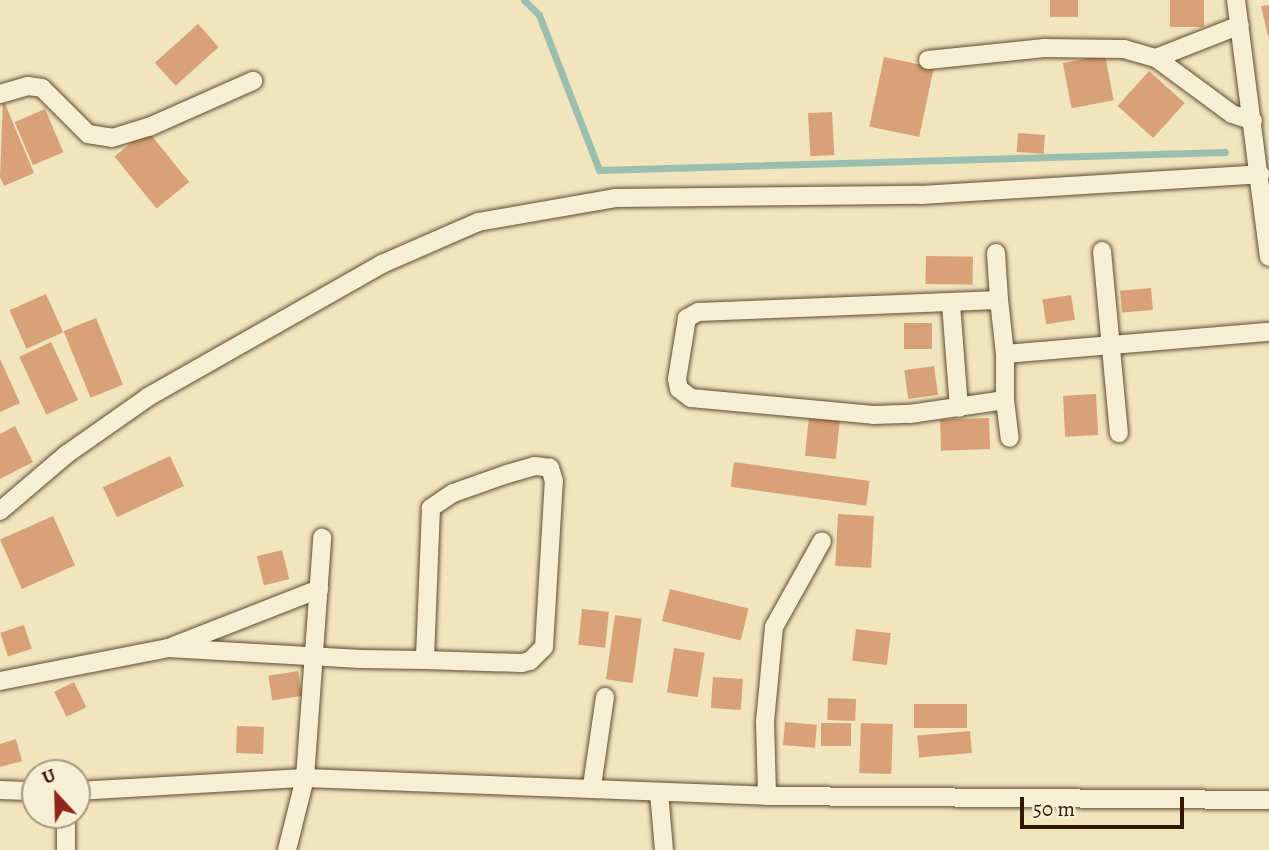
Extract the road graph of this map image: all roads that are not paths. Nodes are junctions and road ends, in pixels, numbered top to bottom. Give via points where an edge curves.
1 (1236, 0) edge
2 (1240, 25) junction
3 (1156, 58) junction
4 (928, 60) dead end
5 (253, 81) dead end
6 (0, 94) edge
7 (1253, 121) junction
8 (1263, 162) edge
9 (1102, 251) dead end
10 (996, 253) dead end
11 (1269, 257) edge
12 (999, 300) junction
13 (951, 304) junction
14 (1269, 332) edge
15 (1110, 345) junction
16 (1005, 354) junction
17 (1005, 400) junction
18 (959, 408) junction
19 (1119, 433) dead end
20 (1010, 438) dead end
21 (0, 511) edge
22 (322, 538) dead end
23 (822, 541) dead end
24 (320, 589) junction
25 (167, 648) junction
26 (316, 656) junction
27 (425, 660) junction
28 (0, 681) edge
29 (605, 697) dead end
30 (305, 778) junction
31 (592, 786) junction
32 (0, 790) edge
33 (91, 790) edge
34 (21, 791) edge
35 (659, 792) junction
36 (767, 796) junction
37 (1269, 800) edge
38 (66, 829) edge
39 (66, 850) edge
40 (287, 850) edge
41 (664, 850) edge

1 - 2 street
2 - 3 street
2 - 7 street
3 - 4 street via 1124,49 1044,48
3 - 7 street via 1232,114
5 - 6 street via 149,127 112,138 88,134 42,88 28,86
7 - 8 street
8 - 11 street
8 - 21 street via 921,195 615,198 478,222 382,264 148,397 76,446
9 - 15 street
10 - 12 street
12 - 13 street
12 - 16 street
13 - 18 street
13 - 18 street via 695,313 687,320 677,379 679,389 691,398 873,415
14 - 15 street
15 - 16 street
15 - 19 street
16 - 17 street
17 - 18 street
17 - 20 street
22 - 24 street
23 - 36 street via 774,627 765,722
24 - 25 street
24 - 26 street
25 - 26 street
25 - 28 street
26 - 27 street
26 - 30 street
27 - 27 street via 522,663 541,653 554,481 550,468 535,466 496,478 453,493 431,508
29 - 31 street
30 - 31 street
30 - 33 street
30 - 40 street
31 - 35 street
32 - 34 street
35 - 36 street
35 - 41 street
36 - 37 street
38 - 39 street

